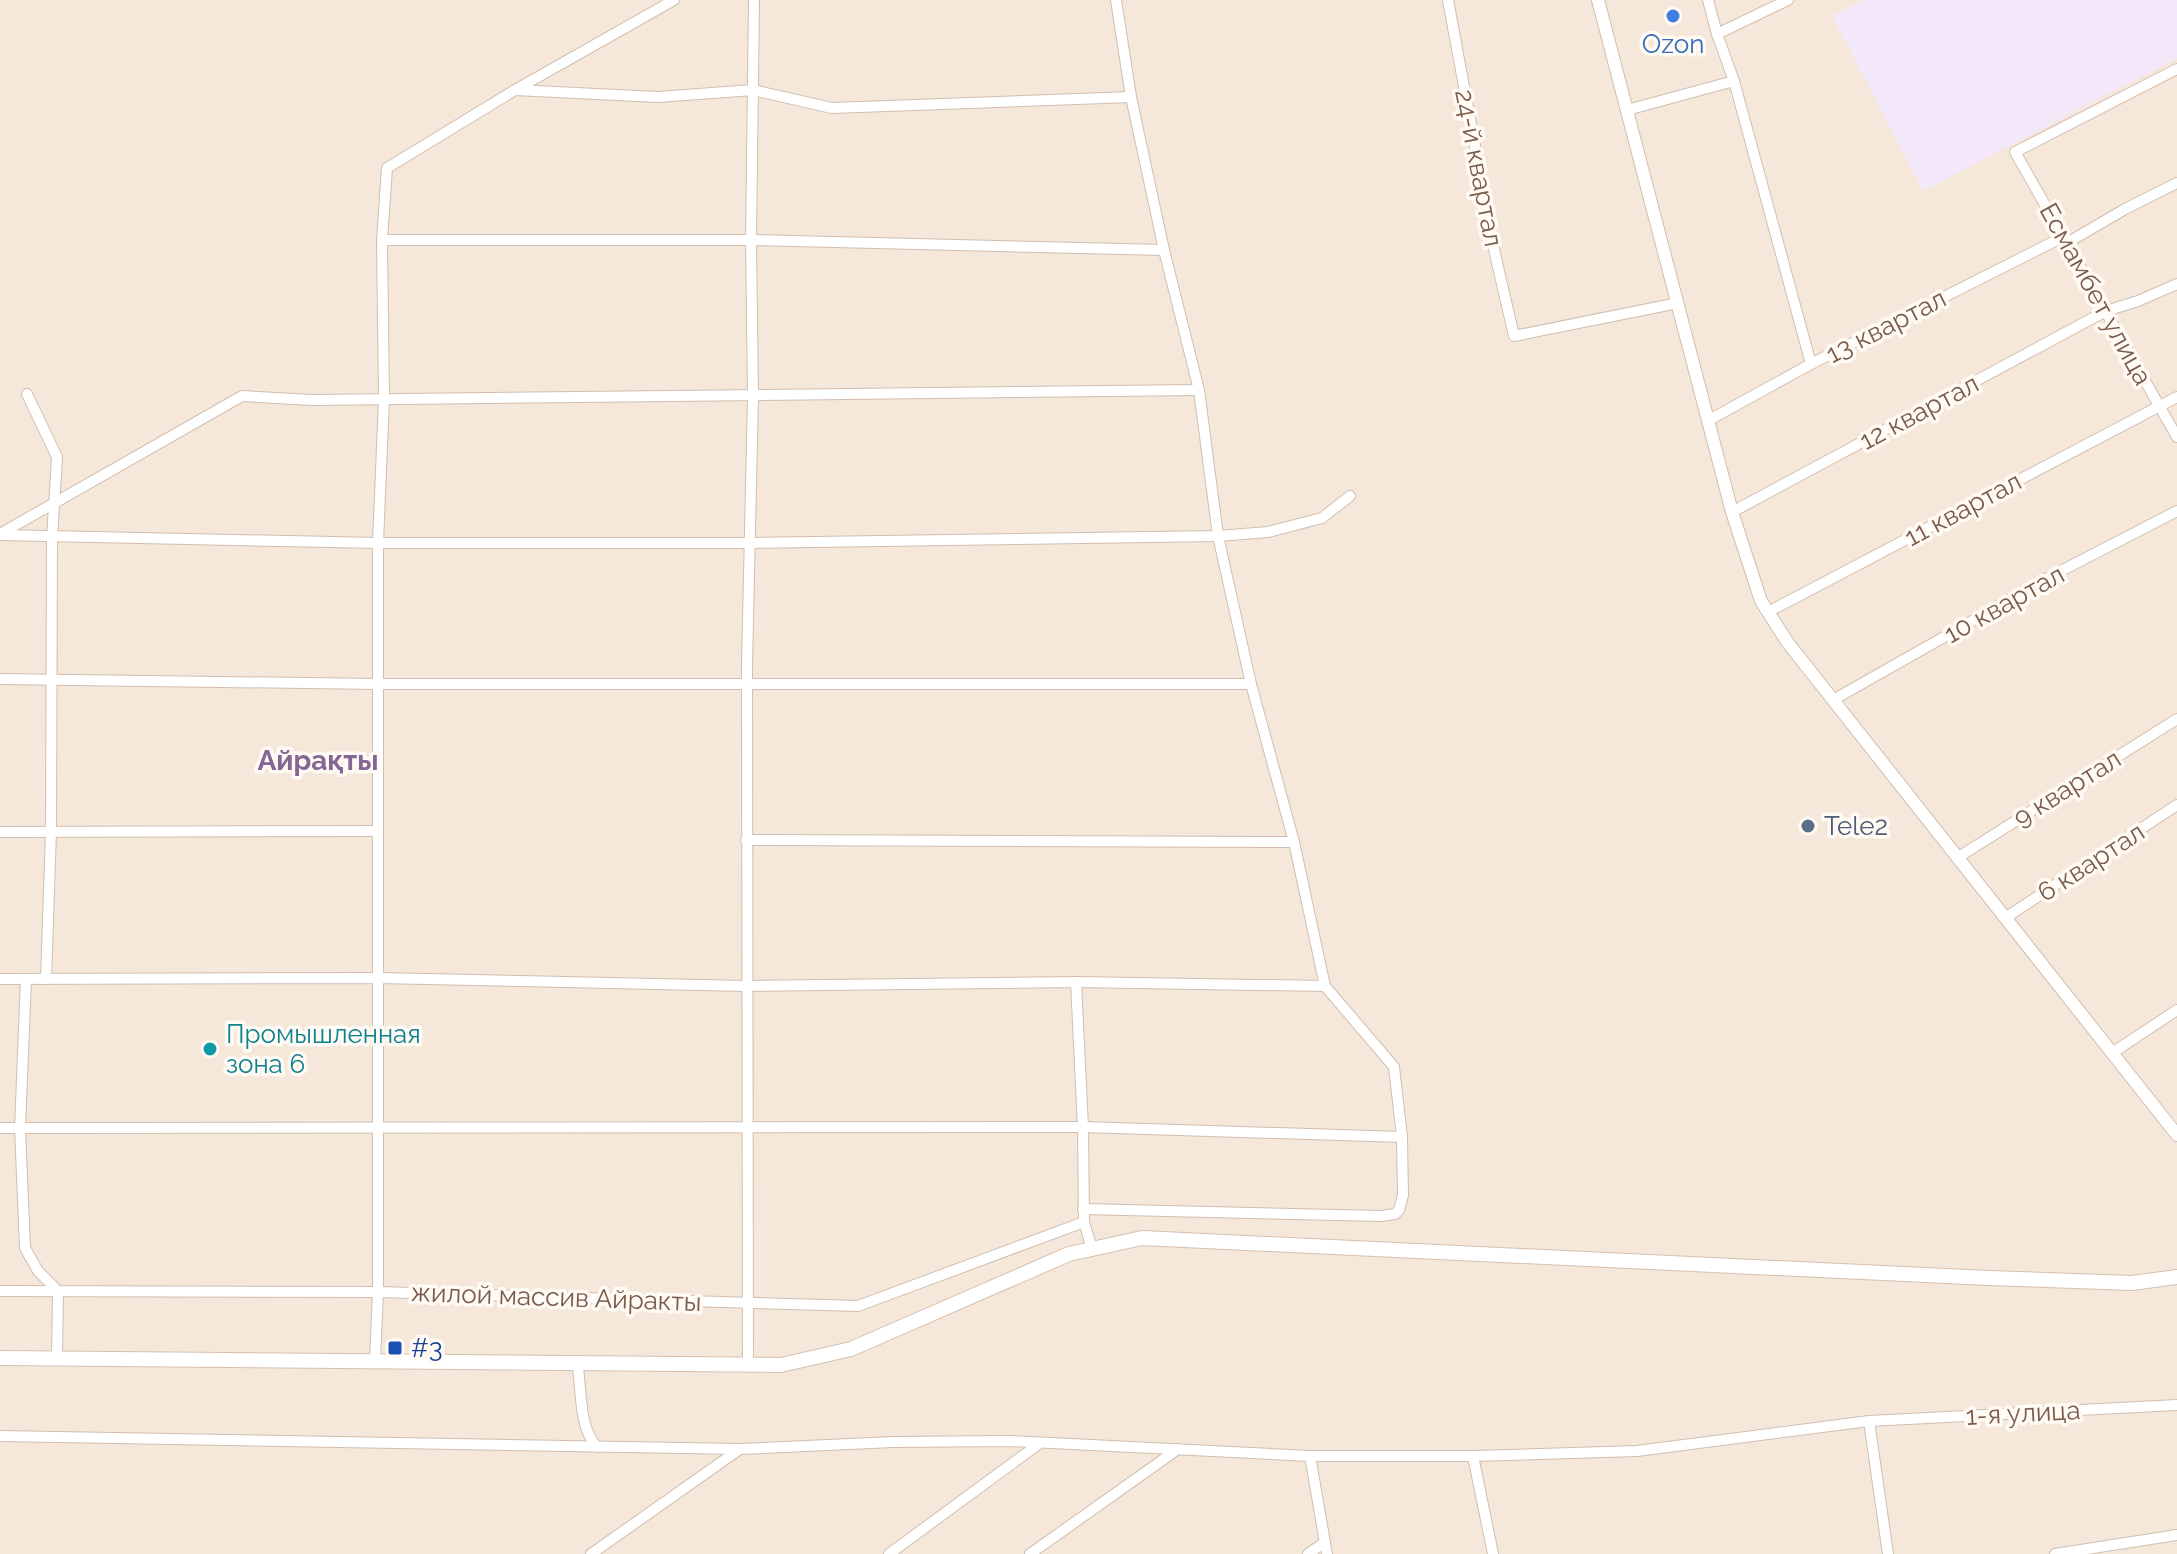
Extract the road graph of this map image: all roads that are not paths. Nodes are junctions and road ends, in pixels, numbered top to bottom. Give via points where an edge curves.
1 (674, 0) edge
2 (754, 0) edge
3 (1116, 0) edge
4 (1448, 0) edge
5 (1598, 0) edge
6 (1708, 0) edge
7 (1788, 0) edge
8 (1717, 34) junction
9 (2177, 69) edge
10 (1734, 81) junction
11 (515, 90) junction
12 (753, 90) junction
13 (1131, 97) junction
14 (1627, 110) junction
15 (2177, 183) edge
16 (382, 240) junction
17 (751, 240) junction
18 (2066, 240) junction
19 (1164, 250) junction
20 (2177, 284) edge
21 (1678, 303) junction
22 (2106, 311) junction
23 (1811, 364) junction
24 (1199, 390) junction
25 (27, 394) dead end
26 (753, 396) junction
27 (2177, 397) edge
28 (384, 399) junction
29 (2159, 405) junction
30 (1709, 420) junction
31 (2177, 437) edge
32 (1350, 496) dead end
33 (54, 502) junction
34 (2177, 511) edge
35 (1732, 512) junction
36 (0, 534) edge
37 (1218, 536) junction
38 (52, 538) junction
39 (378, 543) junction
40 (748, 543) junction
41 (1768, 612) junction
42 (0, 679) edge
43 (50, 679) junction
44 (747, 683) junction
45 (378, 684) junction
46 (1251, 684) junction
47 (1833, 700) junction
48 (2177, 719) edge
49 (2177, 805) edge
50 (378, 831) junction
51 (0, 832) edge
52 (51, 832) junction
53 (746, 840) junction
54 (1294, 842) junction
55 (1957, 858) junction
56 (2005, 918) junction
57 (378, 978) junction
58 (0, 979) edge
59 (26, 979) junction
60 (46, 979) junction
61 (1076, 982) junction
62 (746, 986) junction
63 (1325, 986) junction
64 (2177, 1010) edge
65 (2112, 1053) junction
66 (1083, 1127) junction
67 (0, 1128) edge
68 (20, 1128) junction
69 (378, 1128) junction
70 (746, 1128) junction
71 (2177, 1135) edge
72 (1402, 1137) junction
73 (1083, 1209) junction
74 (1084, 1222) junction
75 (1092, 1249) junction
76 (2177, 1277) edge
77 (0, 1291) edge
78 (58, 1291) junction
79 (378, 1292) junction
80 (748, 1303) junction
81 (0, 1358) edge
82 (57, 1358) junction
83 (375, 1360) junction
84 (577, 1362) junction
85 (748, 1365) junction
86 (2177, 1405) edge
87 (1869, 1421) junction
88 (0, 1436) edge
89 (1040, 1443) junction
90 (597, 1447) junction
91 (740, 1449) junction
92 (1178, 1449) junction
93 (1310, 1456) junction
94 (1473, 1456) junction
95 (2177, 1535) edge
96 (1325, 1542) junction
97 (591, 1554) edge
98 (889, 1554) edge
99 (1030, 1554) edge
100 (1308, 1554) edge
101 (1327, 1554) edge
102 (1493, 1554) edge
103 (1888, 1554) edge
104 (2055, 1554) edge

1 - 11 street
2 - 12 street
3 - 13 street
4 - 21 street, 24-й квартал via 1514,336
5 - 14 street
6 - 8 street
7 - 8 street
8 - 10 street
9 - 18 street, Есмамбет улица via 2015,152
10 - 14 street
10 - 23 street
11 - 12 street via 658,97
11 - 16 street via 387,168
12 - 13 street via 832,108
12 - 17 street
13 - 19 street
14 - 21 street
15 - 18 street, 13 квартал
16 - 17 street
16 - 28 street
17 - 19 street
17 - 26 street
18 - 22 street, Есмамбет улица
18 - 23 street, 13 квартал
19 - 24 street
20 - 22 street, 12 квартал
21 - 30 street
22 - 29 street, Есмамбет улица
22 - 35 street, 12 квартал
23 - 30 street, 13 квартал
24 - 26 street
24 - 37 street
25 - 33 street via 57,457
26 - 28 street
26 - 40 street
27 - 29 street, 11 квартал
28 - 33 street via 242,396
28 - 39 street
29 - 31 street, Есмамбет улица
29 - 41 street, 11 квартал
30 - 35 street
32 - 37 street via 1322,518 1268,532
33 - 36 street
33 - 38 street
34 - 47 street, 10 квартал
35 - 41 street
36 - 38 street
37 - 40 street
37 - 46 street
38 - 39 street
38 - 43 street
39 - 40 street
39 - 45 street
40 - 44 street
41 - 47 street
42 - 43 street
43 - 45 street
43 - 52 street
44 - 45 street
44 - 46 street
44 - 53 street
45 - 50 street
46 - 54 street
47 - 55 street
48 - 55 street, 9 квартал
49 - 56 street, 6 квартал
50 - 52 street
50 - 57 street
51 - 52 street
52 - 60 street
53 - 54 street
53 - 62 street
54 - 63 street
55 - 56 street
56 - 65 street
57 - 60 street
57 - 62 street
57 - 69 street
58 - 59 street
59 - 60 street
59 - 68 street
61 - 62 street
61 - 63 street
61 - 66 street
62 - 70 street
63 - 72 street via 1394,1067
64 - 65 street
65 - 71 street
66 - 70 street
66 - 72 street
66 - 73 street
67 - 68 street
68 - 69 street
68 - 78 street via 25,1248
69 - 70 street
69 - 79 street
70 - 80 street
72 - 73 street via 1403,1195 1395,1214
73 - 74 street
74 - 75 street
74 - 80 street, жилой массив Айракты via 858,1306
75 - 76 main road via 1142,1238 1988,1278 2132,1283
75 - 85 main road via 1069,1254 851,1349 781,1365
77 - 78 street, жилой массив Айракты
78 - 79 street, жилой массив Айракты
78 - 82 street
79 - 80 street, жилой массив Айракты
79 - 83 street
80 - 85 street
81 - 82 main road
82 - 83 main road
83 - 84 main road
84 - 85 main road
84 - 90 street via 586,1425
86 - 87 street, 1-я улица
87 - 94 street, 1-я улица via 1637,1451
87 - 103 street
88 - 90 street, 1-я улица
89 - 91 street, 1-я улица
89 - 92 street, 1-я улица
89 - 98 street
90 - 91 street, 1-я улица
91 - 97 street
92 - 93 street, 1-я улица
92 - 99 street
93 - 94 street, 1-я улица
93 - 96 street
94 - 102 street
95 - 104 street
96 - 100 street
96 - 101 street

